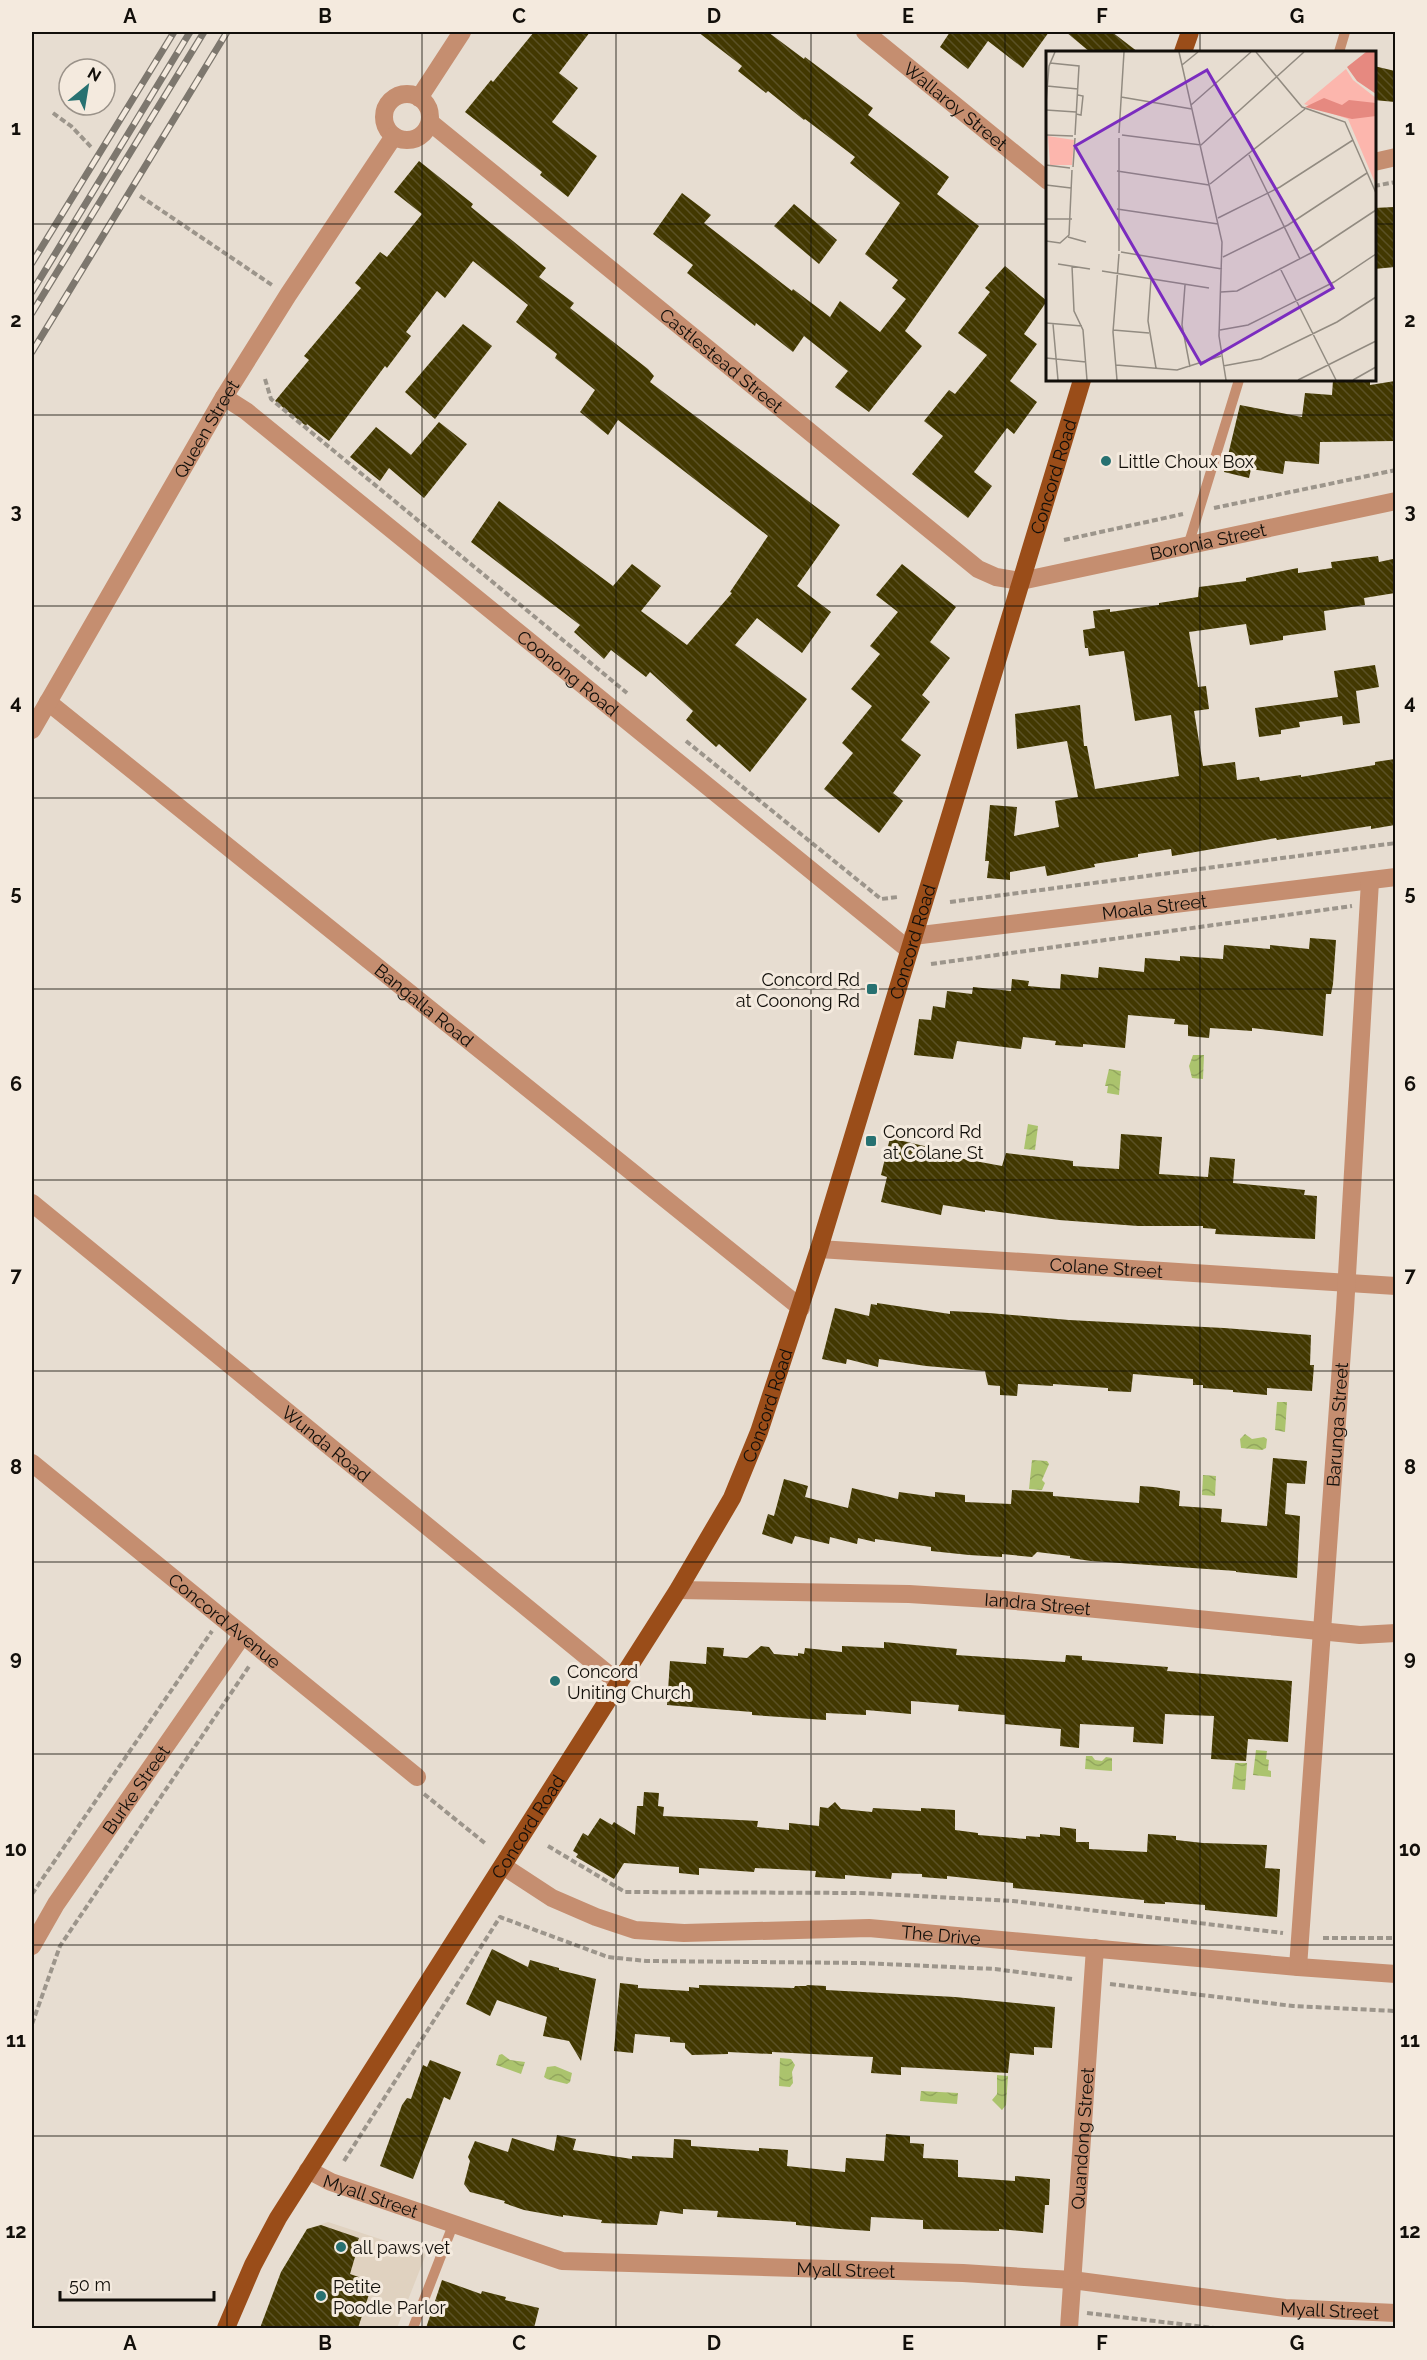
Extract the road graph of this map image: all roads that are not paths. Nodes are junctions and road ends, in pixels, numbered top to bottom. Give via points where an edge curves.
1 (462, 32) edge
2 (865, 32) edge
3 (1190, 32) edge
4 (1345, 32) edge
5 (1183, 51) edge
6 (1339, 51) edge
7 (419, 98) junction
8 (431, 123) junction
9 (394, 136) junction
10 (1395, 157) edge
11 (1376, 162) edge
12 (1046, 180) edge
13 (1082, 381) edge
14 (1239, 381) edge
15 (224, 397) junction
16 (1395, 501) edge
17 (1188, 546) junction
18 (1021, 581) junction
19 (48, 702) junction
20 (32, 730) edge
21 (1395, 877) edge
22 (1370, 881) junction
23 (911, 943) junction
24 (32, 1203) edge
25 (819, 1249) junction
26 (1346, 1284) junction
27 (1395, 1286) edge
28 (801, 1308) junction
29 (32, 1463) edge
30 (678, 1590) junction
31 (1323, 1632) junction
32 (1395, 1633) edge
33 (242, 1636) junction
34 (619, 1683) junction
35 (417, 1777) road end
36 (503, 1866) junction
37 (32, 1946) edge
38 (1095, 1948) junction
39 (1298, 1967) junction
40 (1395, 1974) edge
41 (308, 2170) junction
42 (453, 2225) junction
43 (1072, 2280) junction
44 (1395, 2313) edge
45 (226, 2328) edge
46 (412, 2328) edge
47 (1069, 2328) edge

1 - 7 street
2 - 12 street, Wallaroy Street
3 - 5 main road
4 - 6 lane
7 - 8 street via 428,108
7 - 9 street via 404,95 390,102 384,116
8 - 9 street via 416,138
8 - 18 street, Castlestead Street via 978,569
9 - 15 street, Queen Street
10 - 11 street
13 - 18 main road, Concord Road
14 - 17 lane
15 - 19 street, Queen Street
15 - 23 street, Coonong Road
16 - 17 street, Boronia Street
17 - 18 street, Boronia Street
18 - 23 main road, Concord Road
19 - 20 street, Queen Street
19 - 28 street, Bangalla Road
21 - 22 street, Moala Street
22 - 23 street, Moala Street
22 - 26 street, Barunga Street
23 - 25 main road, Concord Road
24 - 34 street, Wunda Road
25 - 26 street, Colane Street
25 - 28 main road, Concord Road
26 - 27 street, Colane Street
26 - 31 street, Barunga Street
28 - 30 main road, Concord Road via 747,1466
29 - 33 street, Concord Avenue
30 - 31 street, Iandra Street via 909,1594 1005,1600
30 - 34 main road, Concord Road
31 - 32 street, Iandra Street
31 - 39 street, Barunga Street
33 - 35 street, Concord Avenue
33 - 37 street, Burke Street via 56,1904
34 - 36 main road, Concord Road
36 - 38 street, The Drive via 552,1898 635,1930 684,1933 869,1928
36 - 41 main road, Concord Road
38 - 39 street, The Drive
38 - 43 street, Quandong Street
39 - 40 street, The Drive
41 - 42 street, Myall Street via 331,2182
41 - 45 main road, Concord Road via 253,2265
42 - 43 street, Myall Street via 562,2261 951,2272
42 - 46 lane
43 - 44 street, Myall Street via 1285,2308
43 - 47 street, Quandong Street

